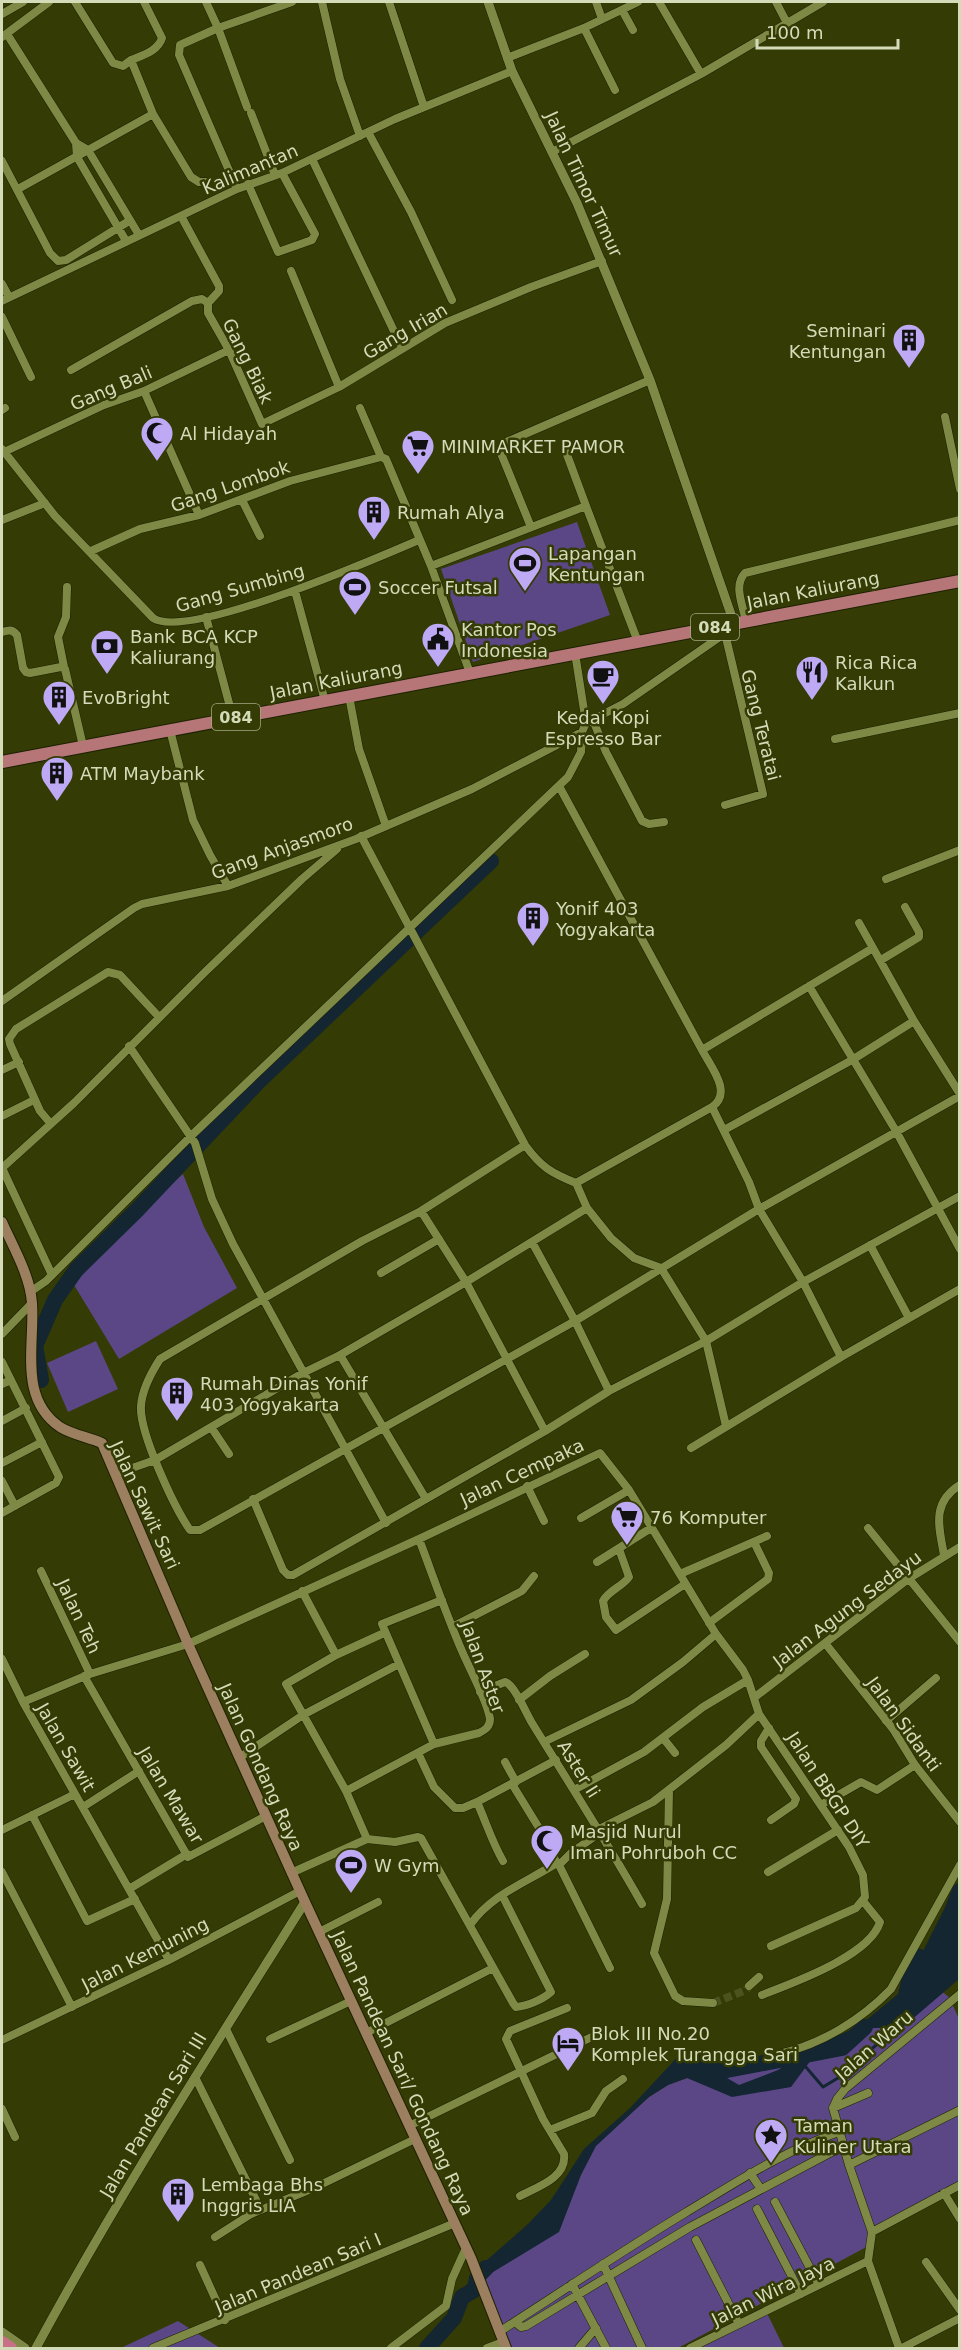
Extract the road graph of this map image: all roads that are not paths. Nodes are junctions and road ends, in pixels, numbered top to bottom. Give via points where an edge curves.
1 (23, 2) edge
2 (49, 2) edge
3 (75, 2) edge
4 (144, 2) edge
5 (206, 2) edge
6 (292, 2) edge
7 (322, 2) edge
8 (389, 2) edge
9 (488, 2) edge
10 (596, 2) edge
11 (638, 2) edge
12 (776, 2) edge
13 (823, 2) edge
14 (662, 3) edge
15 (622, 10) junction
16 (2, 14) edge
17 (602, 19) junction
18 (787, 23) junction
19 (218, 28) junction
20 (584, 28) junction
21 (633, 30) dead end
22 (4, 35) edge
23 (507, 58) junction
24 (131, 60) junction
25 (512, 71) junction
26 (701, 74) junction
27 (615, 90) dead end
28 (424, 107) junction
29 (153, 114) junction
30 (364, 134) junction
31 (76, 143) junction
32 (88, 150) junction
33 (552, 152) junction
34 (77, 157) junction
35 (312, 159) junction
36 (2, 161) edge
37 (279, 174) junction
38 (206, 182) dead end
39 (248, 184) junction
40 (18, 189) junction
41 (237, 189) junction
42 (181, 216) junction
43 (129, 221) junction
44 (118, 228) junction
45 (139, 235) junction
46 (126, 241) junction
47 (602, 261) junction
48 (291, 271) dead end
49 (2, 284) edge
50 (5, 299) edge
51 (452, 300) dead end
52 (208, 303) junction
53 (2, 317) edge
54 (402, 348) junction
55 (229, 350) junction
56 (71, 370) dead end
57 (31, 377) dead end
58 (650, 380) junction
59 (339, 387) junction
60 (144, 391) junction
61 (360, 408) dead end
62 (945, 417) dead end
63 (262, 424) joint
64 (3, 450) edge
65 (566, 452) dead end
66 (381, 457) junction
67 (960, 489) edge
68 (242, 500) junction
69 (45, 503) junction
70 (586, 506) junction
71 (199, 515) junction
72 (2, 520) edge
73 (960, 520) edge
74 (531, 527) junction
75 (260, 536) dead end
76 (419, 540) junction
77 (91, 551) junction
78 (431, 566) junction
79 (960, 580) edge
80 (67, 587) dead end
81 (295, 591) junction
82 (206, 617) junction
83 (732, 626) junction
84 (2, 632) edge
85 (638, 642) junction
86 (575, 654) junction
87 (64, 667) junction
88 (470, 673) junction
89 (349, 696) junction
90 (325, 701) junction
91 (960, 713) edge
92 (233, 718) junction
93 (590, 721) junction
94 (171, 730) junction
95 (582, 732) junction
96 (835, 739) dead end
97 (82, 746) junction
98 (2, 762) edge
99 (559, 786) junction
100 (725, 805) dead end
101 (664, 822) dead end
102 (386, 826) junction
103 (361, 836) junction
104 (348, 842) junction
105 (959, 852) edge
106 (886, 879) dead end
107 (228, 886) junction
108 (905, 907) dead end
109 (859, 923) dead end
110 (410, 928) junction
111 (873, 948) junction
112 (881, 960) junction
113 (809, 986) junction
114 (2, 1001) edge
115 (159, 1017) junction
116 (914, 1021) junction
117 (129, 1046) junction
118 (702, 1050) junction
119 (852, 1060) junction
120 (19, 1062) junction
121 (2, 1070) edge
122 (960, 1095) edge
123 (34, 1100) junction
124 (712, 1107) junction
125 (2, 1116) edge
126 (51, 1124) junction
127 (724, 1130) junction
128 (896, 1131) junction
129 (193, 1139) junction
130 (525, 1145) junction
131 (2, 1168) edge
132 (576, 1183) junction
133 (960, 1196) edge
134 (938, 1207) junction
135 (587, 1208) junction
136 (759, 1209) junction
137 (421, 1211) junction
138 (2, 1222) edge
139 (439, 1239) junction
140 (532, 1242) junction
141 (870, 1245) junction
142 (960, 1250) edge
143 (661, 1268) junction
144 (381, 1273) dead end
145 (52, 1275) junction
146 (466, 1282) junction
147 (803, 1282) junction
148 (960, 1289) edge
149 (31, 1298) junction
150 (265, 1299) junction
151 (909, 1318) junction
152 (575, 1321) junction
153 (2, 1334) edge
154 (706, 1341) junction
155 (340, 1355) junction
156 (841, 1357) junction
157 (505, 1359) junction
158 (2, 1362) edge
159 (303, 1373) junction
160 (11, 1380) junction
161 (2, 1384) edge
162 (609, 1391) junction
163 (26, 1408) junction
164 (2, 1421) edge
165 (384, 1426) junction
166 (726, 1426) junction
167 (211, 1427) junction
168 (544, 1431) junction
169 (42, 1442) junction
170 (345, 1448) junction
171 (690, 1448) dead end
172 (229, 1454) dead end
173 (155, 1460) junction
174 (2, 1463) edge
175 (115, 1474) junction
176 (2, 1481) edge
177 (960, 1485) edge
178 (527, 1486) junction
179 (629, 1490) junction
180 (253, 1499) junction
181 (426, 1499) junction
182 (15, 1506) junction
183 (2, 1513) edge
184 (581, 1518) dead end
185 (544, 1521) dead end
186 (386, 1523) junction
187 (651, 1528) junction
188 (868, 1528) dead end
189 (767, 1536) dead end
190 (419, 1539) junction
191 (754, 1542) junction
192 (960, 1547) edge
193 (619, 1549) junction
194 (944, 1555) junction
195 (597, 1562) dead end
196 (41, 1571) dead end
197 (680, 1574) junction
198 (534, 1576) dead end
199 (908, 1579) junction
200 (685, 1584) junction
201 (302, 1591) junction
202 (442, 1600) junction
203 (709, 1623) junction
204 (452, 1627) junction
205 (384, 1633) junction
206 (716, 1634) junction
207 (960, 1642) edge
208 (825, 1643) junction
209 (188, 1644) junction
210 (585, 1654) dead end
211 (336, 1655) junction
212 (2, 1659) edge
213 (399, 1664) junction
214 (87, 1675) junction
215 (936, 1678) dead end
216 (748, 1680) junction
217 (480, 1692) junction
218 (519, 1700) junction
219 (755, 1701) junction
220 (23, 1702) junction
221 (759, 1714) junction
222 (303, 1715) junction
223 (886, 1720) junction
224 (769, 1728) junction
225 (663, 1738) junction
226 (544, 1742) junction
227 (434, 1744) junction
228 (418, 1753) junction
229 (675, 1753) dead end
230 (239, 1758) junction
231 (556, 1760) junction
232 (505, 1762) dead end
233 (915, 1765) junction
234 (139, 1771) junction
235 (514, 1783) junction
236 (574, 1790) junction
237 (669, 1790) junction
238 (346, 1791) junction
239 (75, 1794) junction
240 (477, 1802) junction
241 (821, 1804) junction
242 (83, 1807) junction
243 (32, 1815) junction
244 (266, 1816) junction
245 (771, 1820) dead end
246 (960, 1822) edge
247 (2, 1830) edge
248 (838, 1830) junction
249 (600, 1831) junction
250 (367, 1839) junction
251 (187, 1854) junction
252 (502, 1861) dead end
253 (558, 1864) junction
254 (960, 1866) edge
255 (2, 1872) edge
256 (768, 1872) dead end
257 (291, 1873) junction
258 (129, 1889) junction
259 (300, 1891) junction
260 (502, 1895) junction
261 (135, 1899) junction
262 (863, 1901) junction
263 (305, 1902) junction
264 (378, 1902) dead end
265 (642, 1904) dead end
266 (470, 1925) junction
267 (319, 1932) junction
268 (771, 1946) dead end
269 (170, 1960) junction
270 (493, 1968) junction
271 (610, 1968) dead end
272 (759, 1977) dead end
273 (749, 1986) tunnel mouth
274 (959, 1994) edge
275 (762, 1995) dead end
276 (351, 2001) junction
277 (713, 2003) tunnel mouth
278 (72, 2007) junction
279 (567, 2008) dead end
280 (226, 2028) junction
281 (602, 2032) dead end
282 (366, 2033) junction
283 (270, 2039) dead end
284 (2, 2040) edge
285 (779, 2054) dead end
286 (521, 2072) junction
287 (195, 2077) junction
288 (623, 2079) dead end
289 (868, 2092) dead end
290 (833, 2108) junction
291 (2, 2109) edge
292 (960, 2110) edge
293 (409, 2126) junction
294 (550, 2130) junction
295 (839, 2132) junction
296 (15, 2137) dead end
297 (415, 2139) junction
298 (843, 2146) junction
299 (290, 2160) dead end
300 (849, 2165) junction
301 (750, 2173) junction
302 (960, 2185) edge
303 (761, 2189) junction
304 (944, 2193) junction
305 (520, 2196) dead end
306 (775, 2202) dead end
307 (757, 2209) dead end
308 (261, 2210) junction
309 (684, 2214) junction
310 (960, 2219) edge
311 (455, 2223) junction
312 (690, 2227) junction
313 (872, 2232) junction
314 (215, 2237) dead end
315 (643, 2239) junction
316 (696, 2240) dead end
317 (650, 2250) junction
318 (468, 2253) junction
319 (868, 2261) junction
320 (926, 2262) dead end
321 (603, 2264) junction
322 (200, 2265) dead end
323 (609, 2276) junction
324 (572, 2284) junction
325 (819, 2285) junction
326 (801, 2294) junction
327 (578, 2296) junction
328 (960, 2310) edge
329 (960, 2318) edge
330 (225, 2320) junction
331 (515, 2322) junction
332 (739, 2324) junction
333 (596, 2328) junction
334 (2, 2332) edge
335 (503, 2341) edge
336 (2, 2342) edge
337 (11, 2349) edge
338 (26, 2349) edge
339 (36, 2349) edge
340 (153, 2349) edge
341 (391, 2349) edge
342 (487, 2349) edge
343 (579, 2349) edge
344 (606, 2349) edge
345 (642, 2349) edge
346 (690, 2349) edge
347 (900, 2349) edge

1 - 16 street
2 - 22 street
3 - 24 street via 114,63 123,66
4 - 24 street via 161,43
5 - 19 street
6 - 19 street
7 - 30 street via 340,79
8 - 28 street
9 - 23 street, Jalan Timor Timur
10 - 17 street
11 - 15 street
12 - 18 street
13 - 18 street
14 - 26 street
15 - 17 street
15 - 21 street
17 - 20 street
18 - 26 street
19 - 37 street via 249,110
19 - 41 street via 180,45 179,55
20 - 23 street
20 - 27 street
22 - 31 street
23 - 25 street, Jalan Timor Timur
24 - 29 street
25 - 28 street, Kalimantan
25 - 33 street, Jalan Timor Timur
26 - 33 street
28 - 30 street, Kalimantan
29 - 32 street
29 - 38 street via 191,177
30 - 35 street, Kalimantan
30 - 51 street via 411,212
31 - 32 street
31 - 34 street
32 - 34 street
32 - 43 street
33 - 47 street, Jalan Timor Timur
34 - 40 street
34 - 44 street
35 - 37 street, Kalimantan
35 - 54 street
36 - 40 street
37 - 39 street, Kalimantan
37 - 39 street via 315,234 312,240 279,252
39 - 41 street, Kalimantan
40 - 44 street via 58,261
41 - 42 street, Kalimantan
42 - 45 street, Kalimantan
42 - 52 street, Gang Biak via 219,286
43 - 44 street
43 - 45 street
44 - 46 street
45 - 46 street, Kalimantan
46 - 50 street, Kalimantan
47 - 54 street, Gang Irian via 445,322
47 - 58 street, Jalan Timor Timur
48 - 59 street
49 - 50 street
52 - 55 street, Gang Biak via 208,313
52 - 56 street via 202,299 192,301
53 - 57 street
54 - 59 street, Gang Irian
55 - 60 street, Gang Bali
55 - 63 street, Gang Biak
58 - 74 street via 504,443 500,451
58 - 83 street, Jalan Timor Timur
59 - 63 street, Gang Irian
60 - 64 street, Gang Bali
60 - 71 street
61 - 66 street
62 - 67 street
64 - 69 street
65 - 70 street
66 - 68 street, Gang Lombok via 290,481
66 - 76 street via 387,459
68 - 71 street, Gang Lombok
68 - 75 street
69 - 72 street
69 - 77 street
70 - 74 street
70 - 85 street
71 - 77 street, Gang Lombok via 140,529
73 - 83 street via 745,573 738,587
74 - 78 street
76 - 78 street
76 - 81 street, Gang Sumbing
77 - 82 street, Gang Sumbing via 159,622
78 - 88 street
79 - 83 main road, Jalan Kaliurang / 084
80 - 87 street via 66,617 58,637
81 - 82 street, Gang Sumbing
81 - 90 street
82 - 92 street
83 - 85 main road, Jalan Kaliurang / 084
83 - 93 street via 623,704
83 - 100 street, Gang Teratai via 763,794
84 - 87 street via 9,630 17,635 26,672
85 - 86 main road, Jalan Kaliurang / 084
86 - 88 main road, Jalan Kaliurang / 084
86 - 93 street
87 - 97 street
88 - 89 main road, Jalan Kaliurang / 084
89 - 90 main road, Jalan Kaliurang / 084
89 - 102 street via 359,749
90 - 92 main road, Jalan Kaliurang / 084
91 - 96 street
92 - 94 main road, Jalan Kaliurang / 084
93 - 95 street
93 - 101 street via 642,821
94 - 97 main road, Jalan Kaliurang / 084
94 - 107 street via 193,820
95 - 99 street via 581,752
95 - 102 street, Gang Anjasmoro via 472,789
97 - 98 main road, Jalan Kaliurang / 084
99 - 110 street
99 - 118 street
102 - 103 street, Gang Anjasmoro
103 - 104 street, Gang Anjasmoro
103 - 110 street
104 - 107 street, Gang Anjasmoro
104 - 115 street via 302,879
105 - 106 street
107 - 114 street, Gang Anjasmoro via 134,908
108 - 112 street via 919,937
109 - 111 street
110 - 129 street
110 - 130 street
111 - 112 street
111 - 113 street
112 - 116 street
113 - 118 street
113 - 119 street
115 - 117 street
115 - 120 street via 120,975 108,972 16,1029 9,1039
116 - 119 street
116 - 122 street
117 - 126 street
117 - 129 street
118 - 124 street via 721,1087 719,1102
119 - 127 street
119 - 128 street
120 - 121 street
120 - 123 street
122 - 128 street
123 - 125 street
123 - 126 street
124 - 127 street
124 - 132 street
126 - 131 street
127 - 136 street
128 - 134 street
128 - 136 street
129 - 145 street
129 - 150 street via 212,1199
130 - 132 street via 550,1172
130 - 137 street
131 - 145 street
132 - 135 street
133 - 134 street
134 - 141 street
134 - 142 street
135 - 140 street
135 - 143 street via 611,1238 634,1258
136 - 143 street
136 - 147 street
137 - 139 street
137 - 150 street
138 - 149 main road
139 - 144 street
139 - 146 street
140 - 146 street
140 - 152 street
141 - 147 street
141 - 151 street
143 - 152 street
143 - 154 street
145 - 149 street
146 - 155 street
146 - 157 street
147 - 154 street
147 - 156 street
148 - 151 street
149 - 153 street
149 - 175 main road, Jalan Sawit Sari via 30,1372 40,1405 59,1426 102,1443
150 - 159 street
150 - 173 street via 160,1359 144,1388 141,1407 141,1422
151 - 156 street
152 - 157 street
152 - 162 street
154 - 162 street
154 - 166 street
155 - 159 street
155 - 165 street
156 - 166 street
157 - 165 street
157 - 168 street
158 - 160 street
159 - 167 street
159 - 170 street
160 - 161 street
160 - 163 street
162 - 168 street
163 - 164 street
163 - 169 street
165 - 170 street
165 - 181 street
166 - 171 street
167 - 172 street
167 - 173 street
168 - 181 street
169 - 174 street
169 - 182 street via 57,1470 58,1481
170 - 180 street
170 - 186 street
173 - 175 street
173 - 180 street via 190,1530 200,1530
175 - 209 main road, Jalan Sawit Sari
176 - 182 street
177 - 194 street via 949,1492 938,1518
178 - 179 street, Jalan Cempaka via 600,1453
178 - 185 street
178 - 190 street, Jalan Cempaka
179 - 184 street
179 - 187 street, Jalan Cempaka
180 - 186 street via 283,1570 290,1576
181 - 186 street
182 - 183 street
187 - 193 street
187 - 197 street, Jalan Cempaka
188 - 199 street
189 - 191 street
190 - 201 street, Jalan Cempaka
190 - 202 street, Jalan Aster
191 - 197 street
191 - 203 street via 769,1573 768,1579
192 - 194 street, Jalan Agung Sedayu
193 - 195 street
193 - 200 street via 629,1577 603,1601 606,1617 616,1630
194 - 199 street, Jalan Agung Sedayu
196 - 214 street, Jalan Teh
197 - 200 street, Jalan Cempaka
198 - 204 street via 522,1591
199 - 207 street
199 - 208 street, Jalan Agung Sedayu
200 - 203 street, Jalan Cempaka
201 - 209 street, Jalan Cempaka
201 - 211 street
202 - 204 street, Jalan Aster
202 - 205 street via 382,1624
203 - 206 street, Jalan Cempaka
204 - 217 street, Jalan Aster
205 - 211 street
205 - 213 street
206 - 216 street, Jalan Cempaka
206 - 226 street via 631,1700
208 - 219 street, Jalan Agung Sedayu
208 - 223 street, Jalan Sidanti
209 - 214 street, Jalan Sawit
209 - 230 main road, Jalan Gondang Raya
210 - 218 street
211 - 222 street via 286,1682
212 - 220 street
213 - 222 street
213 - 227 street
214 - 220 street, Jalan Sawit
214 - 234 street, Jalan Mawar
215 - 223 street
216 - 219 street, Jalan Cempaka
216 - 225 street via 703,1707
217 - 218 street, Aster Ii via 509,1682
217 - 227 street, Jalan Aster via 490,1718 485,1730
218 - 226 street, Aster Ii
219 - 221 street, Jalan BBGP DIY
220 - 239 street, Jalan Sawit
221 - 224 street, Jalan BBGP DIY
221 - 237 street
222 - 230 street
222 - 238 street
223 - 233 street, Jalan Sidanti
224 - 241 street, Jalan BBGP DIY
224 - 245 street via 761,1747 796,1799
225 - 229 street
225 - 236 street
226 - 231 street, Aster Ii
227 - 228 street, Jalan Aster
228 - 238 street, Jalan Aster
228 - 240 street via 434,1787 455,1808
230 - 244 main road, Jalan Gondang Raya
231 - 235 street
231 - 236 street, Aster Ii
232 - 235 street
233 - 241 street via 878,1790 861,1782
233 - 246 street, Jalan Sidanti
234 - 242 street
234 - 251 street, Jalan Mawar
235 - 240 street
235 - 253 street
236 - 249 street, Aster Ii
237 - 249 street
237 - 277 street via 667,1899 654,1953 675,1996 683,2001
238 - 250 street
239 - 242 street, Jalan Sawit
239 - 243 street
240 - 252 street
241 - 248 street, Jalan BBGP DIY
242 - 258 street, Jalan Sawit
243 - 247 street
243 - 261 street via 87,1921
244 - 251 street, Jalan Mawar via 188,1857
244 - 257 main road, Jalan Gondang Raya
248 - 256 street
248 - 262 street, Jalan BBGP DIY via 861,1868
249 - 253 street
249 - 265 street, Aster Ii
250 - 257 street
250 - 266 street via 394,1842 421,1838
251 - 258 street
253 - 260 street
253 - 271 street
254 - 285 street via 891,1989 834,2034
255 - 278 street
257 - 259 main road, Jalan Gondang Raya
258 - 261 street, Jalan Sawit
259 - 263 main road, Jalan Gondang Raya
259 - 269 street, Jalan Kemuning
260 - 266 street
260 - 270 street via 551,1992 516,2007
261 - 269 street, Jalan Sawit
262 - 268 street via 850,1911
262 - 275 street via 880,1922 865,1943 854,1953
263 - 267 main road, Jalan Pandean Sari/ Gondang Raya
263 - 280 street, Jalan Pandean Sari III
264 - 267 street
266 - 270 street
267 - 276 main road, Jalan Pandean Sari/ Gondang Raya
269 - 278 street, Jalan Kemuning
270 - 282 street
272 - 273 street
274 - 290 street, Jalan Waru via 845,2089
276 - 282 main road, Jalan Pandean Sari/ Gondang Raya
276 - 283 street
278 - 284 street, Jalan Kemuning
279 - 286 street via 508,2035 507,2044
280 - 287 street, Jalan Pandean Sari III
280 - 299 street
281 - 286 street
282 - 293 main road, Jalan Pandean Sari/ Gondang Raya
286 - 293 street
286 - 294 street
287 - 308 street
287 - 339 street, Jalan Pandean Sari III
288 - 294 street via 606,2091 592,2114
289 - 290 street
290 - 295 street, Jalan Waru
291 - 296 street
292 - 300 street
293 - 297 main road, Jalan Pandean Sari/ Gondang Raya
294 - 305 street via 565,2160 554,2178
295 - 298 street, Jalan Waru
295 - 301 street
297 - 308 street
297 - 311 main road, Jalan Pandean Sari/ Gondang Raya
298 - 300 street, Jalan Waru
298 - 303 street
300 - 313 street, Jalan Waru
301 - 303 street
301 - 309 street
302 - 304 street
303 - 312 street
304 - 310 street
304 - 313 street
306 - 325 street
307 - 326 street
308 - 314 street
309 - 312 street
309 - 315 street
311 - 318 main road, Jalan Pandean Sari/ Gondang Raya
311 - 330 street, Jalan Pandean Sari I
312 - 317 street
313 - 319 street
315 - 317 street
315 - 321 street
316 - 332 street
317 - 323 street
318 - 335 main road, Jalan Pandean Sari/ Gondang Raya
318 - 341 street via 452,2279 447,2306
319 - 325 street, Jalan Wira Jaya
319 - 347 street
320 - 328 street
321 - 323 street
321 - 324 street
322 - 330 street
323 - 327 street
323 - 345 street
324 - 327 street
324 - 331 street
325 - 326 street, Jalan Wira Jaya
326 - 332 street, Jalan Wira Jaya
327 - 331 street via 526,2326
327 - 333 street
329 - 347 street
330 - 340 street, Jalan Pandean Sari I
331 - 335 street
332 - 346 street, Jalan Wira Jaya
333 - 343 street
333 - 344 street
334 - 338 street
335 - 342 street
336 - 337 highway

